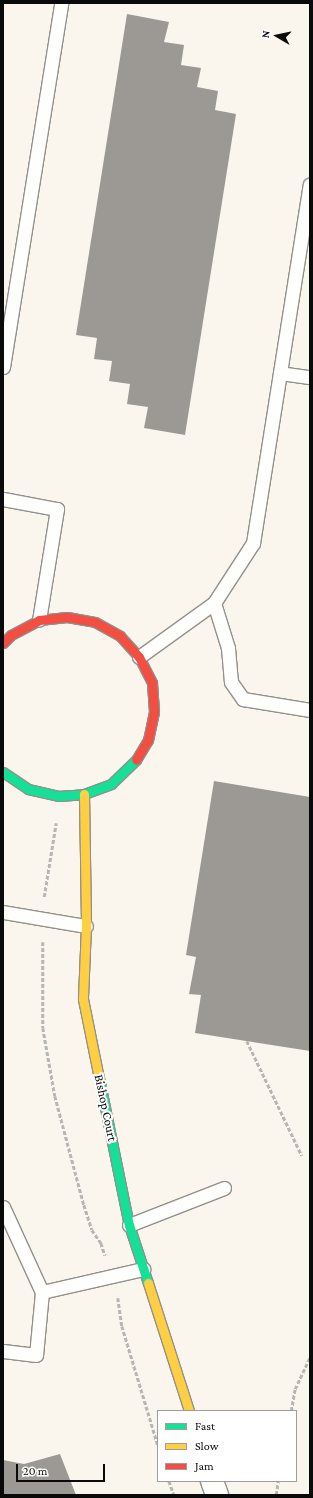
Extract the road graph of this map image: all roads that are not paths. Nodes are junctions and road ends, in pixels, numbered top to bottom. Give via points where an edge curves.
1 (61, 3) edge
2 (310, 184) edge
3 (3, 367) edge
4 (280, 373) junction
5 (310, 377) edge
6 (3, 499) edge
7 (214, 603) junction
8 (39, 620) junction
9 (3, 643) edge
10 (139, 656) junction
11 (310, 710) edge
12 (3, 772) edge
13 (84, 794) junction
14 (3, 912) edge
15 (86, 926) junction
16 (224, 1188) dead end
17 (3, 1207) edge
18 (129, 1225) junction
19 (143, 1269) junction
20 (42, 1292) junction
21 (3, 1351) edge
22 (189, 1410) edge
23 (212, 1482) edge
24 (217, 1495) edge

1 - 3 lane
2 - 4 lane
4 - 5 lane
4 - 7 lane via 253,543
6 - 8 lane via 57,509
7 - 10 lane
7 - 11 lane via 228,648 231,682 243,700
8 - 9 street via 11,635
8 - 10 street via 67,617 95,622 120,636
10 - 13 street via 152,683 154,712 148,740 133,765 111,784
12 - 13 street via 28,789 58,796
13 - 15 street, Bishop Court
14 - 15 lane
15 - 18 street, Bishop Court via 83,999
16 - 18 lane
17 - 20 lane
18 - 19 street, Bishop Court
19 - 20 lane
19 - 22 street, Bishop Court
20 - 21 lane via 36,1355
23 - 24 street

